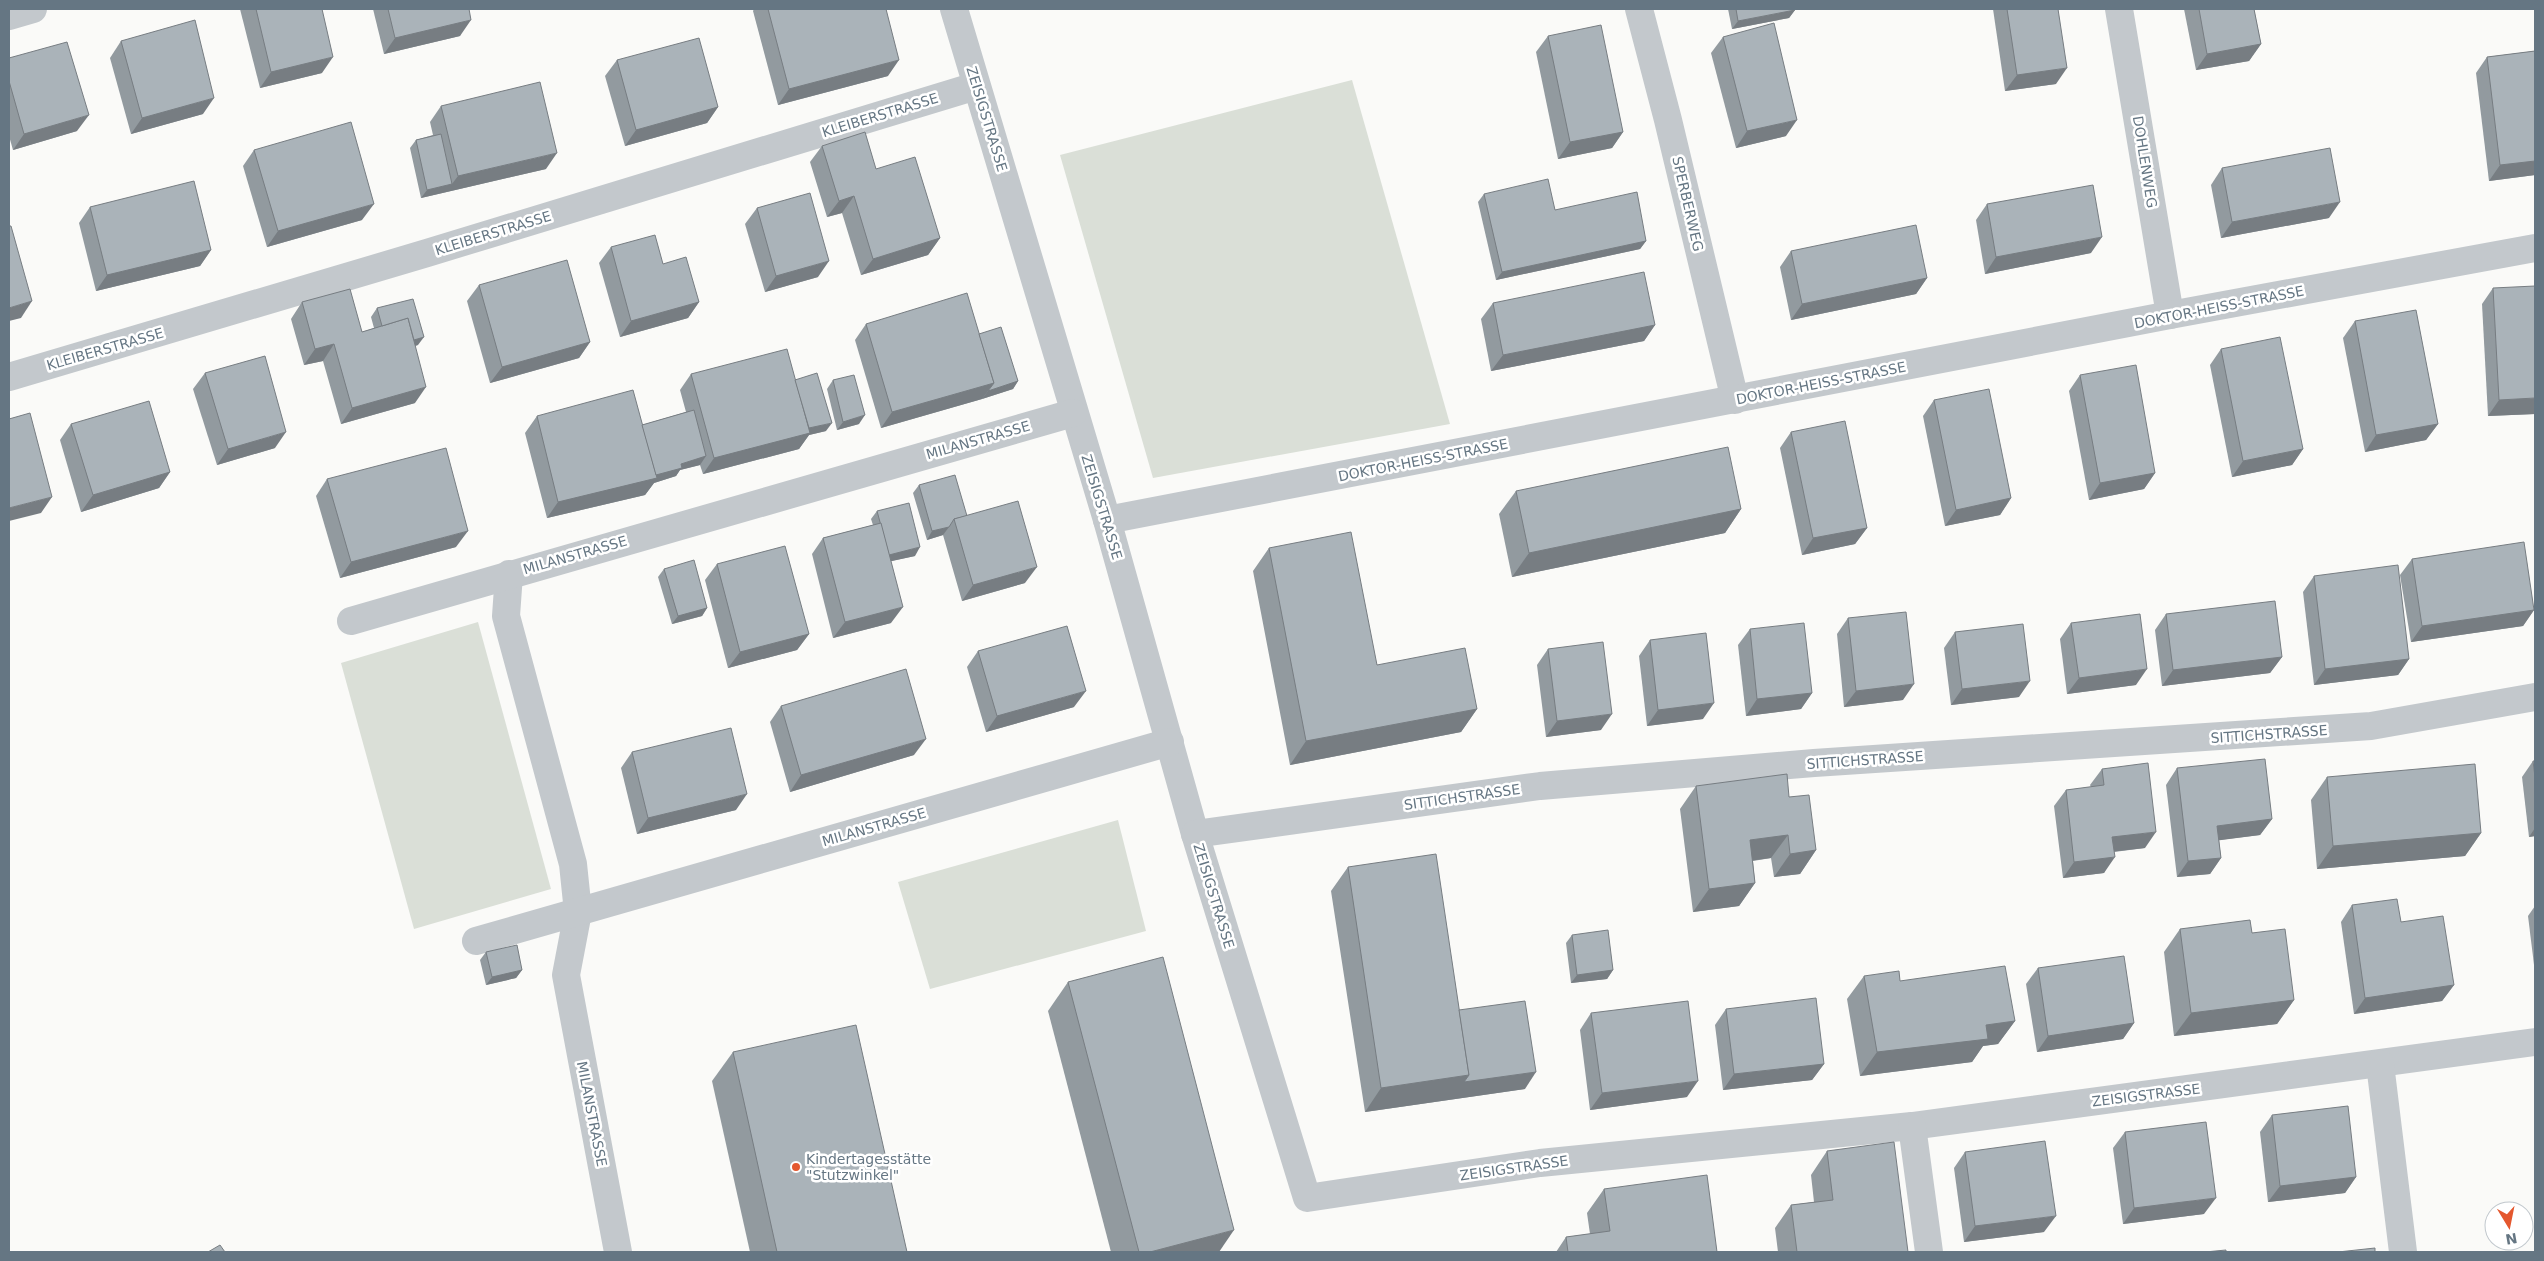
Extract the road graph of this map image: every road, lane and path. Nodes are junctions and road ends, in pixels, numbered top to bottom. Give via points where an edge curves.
1 (33, 9) edge
2 (954, 9) edge
3 (1638, 9) edge
4 (2120, 9) edge
5 (9, 16) edge
6 (976, 86) junction
7 (2535, 248) edge
8 (2170, 315) junction
9 (9, 377) edge
10 (1734, 400) junction
11 (1073, 413) junction
12 (1107, 520) junction
13 (509, 574) junction
14 (350, 621) dead end
15 (2535, 697) edge
16 (1170, 742) junction
17 (1195, 834) junction
18 (578, 912) junction
19 (476, 941) dead end
20 (2535, 1042) edge
21 (2380, 1064) junction
22 (1912, 1126) junction
23 (618, 1252) edge
24 (1929, 1252) edge
25 (2403, 1252) edge

1 - 5 street
2 - 6 street, ZEISIGSTRASSE
3 - 10 street, SPERBERWEG
4 - 8 street, DOHLENWEG
6 - 9 street, KLEIBERSTRASSE
6 - 11 street, ZEISIGSTRASSE via 1018,214
7 - 8 street, DOKTOR-HEISS-STRASSE
8 - 10 street, DOKTOR-HEISS-STRASSE
10 - 12 street, DOKTOR-HEISS-STRASSE
11 - 12 street, ZEISIGSTRASSE
11 - 13 street, MILANSTRASSE
12 - 16 street, ZEISIGSTRASSE
13 - 14 street, MILANSTRASSE
13 - 18 street, MILANSTRASSE via 506,616 573,864
15 - 17 street, SITTICHSTRASSE via 2371,726 1814,763 1540,786
16 - 17 street, ZEISIGSTRASSE
16 - 18 street, MILANSTRASSE
17 - 22 street, ZEISIGSTRASSE via 1307,1198 1540,1163
18 - 19 street, MILANSTRASSE
18 - 23 street, MILANSTRASSE via 566,975
20 - 21 street, ZEISIGSTRASSE
21 - 22 street, ZEISIGSTRASSE
21 - 25 street
22 - 24 street

